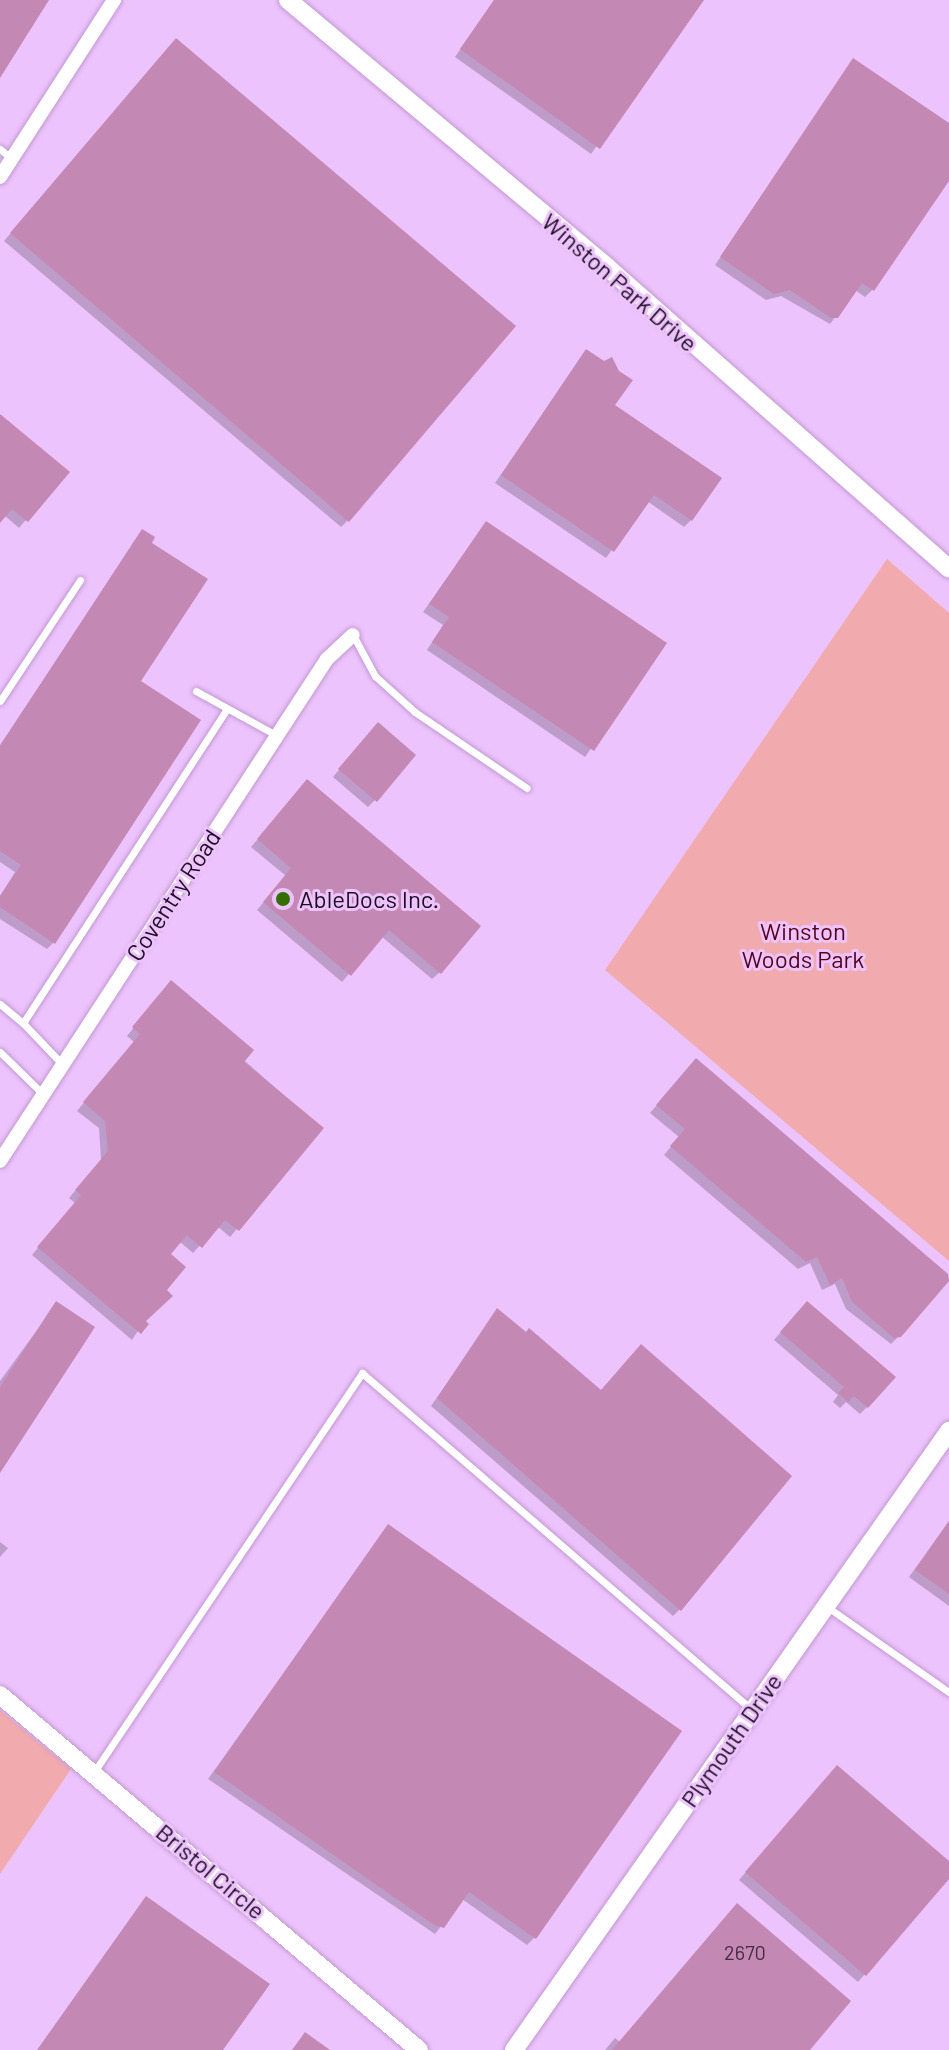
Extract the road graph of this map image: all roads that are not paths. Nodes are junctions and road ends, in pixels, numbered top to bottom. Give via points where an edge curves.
1 (114, 0) edge
2 (288, 0) edge
3 (6, 154) edge
4 (0, 177) edge
5 (949, 568) edge
6 (80, 580) dead end
7 (353, 635) joint
8 (196, 691) dead end
9 (0, 701) edge
10 (226, 710) junction
11 (278, 736) junction
12 (527, 788) dead end
13 (0, 1004) edge
14 (23, 1023) junction
15 (0, 1052) edge
16 (62, 1064) junction
17 (43, 1094) junction
18 (0, 1161) edge
19 (949, 1431) edge
20 (825, 1605) junction
21 (949, 1692) edge
22 (0, 1695) edge
23 (752, 1710) junction
24 (94, 1772) junction
25 (419, 2050) edge
26 (514, 2050) edge

1 - 3 street
2 - 5 street, Winston Park Drive via 607,267
3 - 4 street
6 - 9 lane
7 - 11 street, Coventry Road via 327,659
7 - 12 lane via 375,676 415,712
8 - 10 lane
10 - 11 lane
10 - 14 lane
11 - 16 street, Coventry Road
13 - 14 lane
14 - 16 lane
15 - 17 lane
16 - 17 street, Coventry Road
17 - 18 street, Coventry Road
19 - 20 street, Plymouth Drive
20 - 21 lane
20 - 23 street, Plymouth Drive
22 - 24 street, Bristol Circle
23 - 24 lane via 362,1373
23 - 26 street, Plymouth Drive
24 - 25 street, Bristol Circle

